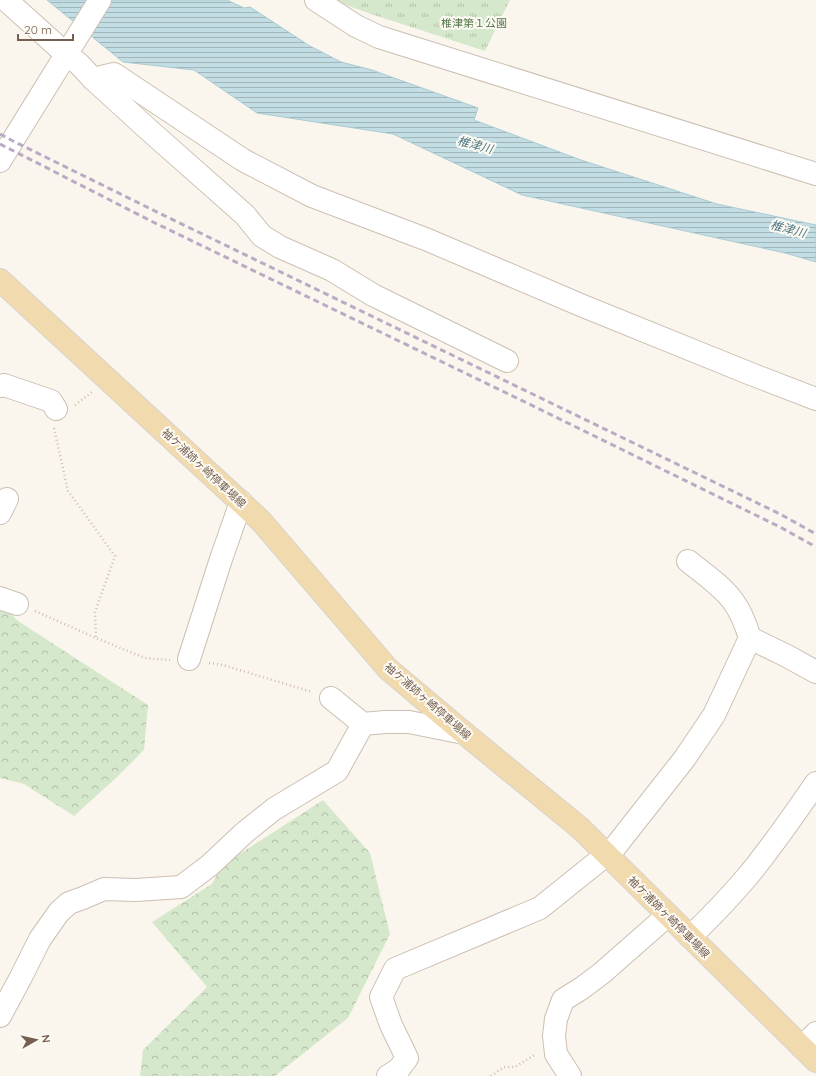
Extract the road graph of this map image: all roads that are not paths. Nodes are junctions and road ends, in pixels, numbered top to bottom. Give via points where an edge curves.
1 (6, 0) edge
2 (100, 0) edge
3 (316, 0) edge
4 (70, 48) junction
5 (93, 79) junction
6 (0, 161) edge
7 (816, 174) edge
8 (0, 280) edge
9 (508, 361) dead end
10 (0, 386) edge
11 (816, 399) edge
12 (56, 409) road end
13 (241, 502) junction
14 (688, 561) dead end
15 (750, 638) junction
16 (189, 659) dead end
17 (816, 672) edge
18 (332, 698) dead end
19 (363, 724) junction
20 (464, 733) junction
21 (816, 783) edge
22 (607, 855) junction
23 (668, 915) junction
24 (690, 937) junction
25 (0, 1016) edge
26 (811, 1047) edge
27 (388, 1076) edge
28 (570, 1076) edge

1 - 4 street
2 - 4 street
3 - 7 street via 356,26 379,37
4 - 5 street via 79,64
4 - 6 street
5 - 9 street via 245,215 262,236 280,247 332,270 373,295
5 - 11 street via 114,74 243,160 312,196 428,240 583,306
8 - 13 main road, 袖ケ浦姉ヶ崎停車場線
10 - 12 street via 4,385 51,401
13 - 16 street
13 - 20 main road, 袖ケ浦姉ヶ崎停車場線 via 261,521 388,669
14 - 15 street via 733,600 746,624
15 - 17 street
15 - 22 street via 714,714 685,758
18 - 19 street
19 - 20 street via 409,722
19 - 25 street via 336,771 274,809 181,887 104,889 69,903 59,912 40,939
20 - 22 main road, 袖ケ浦姉ヶ崎停車場線 via 580,828
21 - 24 street via 748,876
22 - 23 main road, 袖ケ浦姉ヶ崎停車場線
22 - 27 street via 540,908 395,969 381,997 407,1058 399,1069
23 - 24 main road, 袖ケ浦姉ヶ崎停車場線
23 - 28 street via 602,973 563,1000 556,1019 554,1036 556,1054
24 - 26 main road, 袖ケ浦姉ヶ崎停車場線

